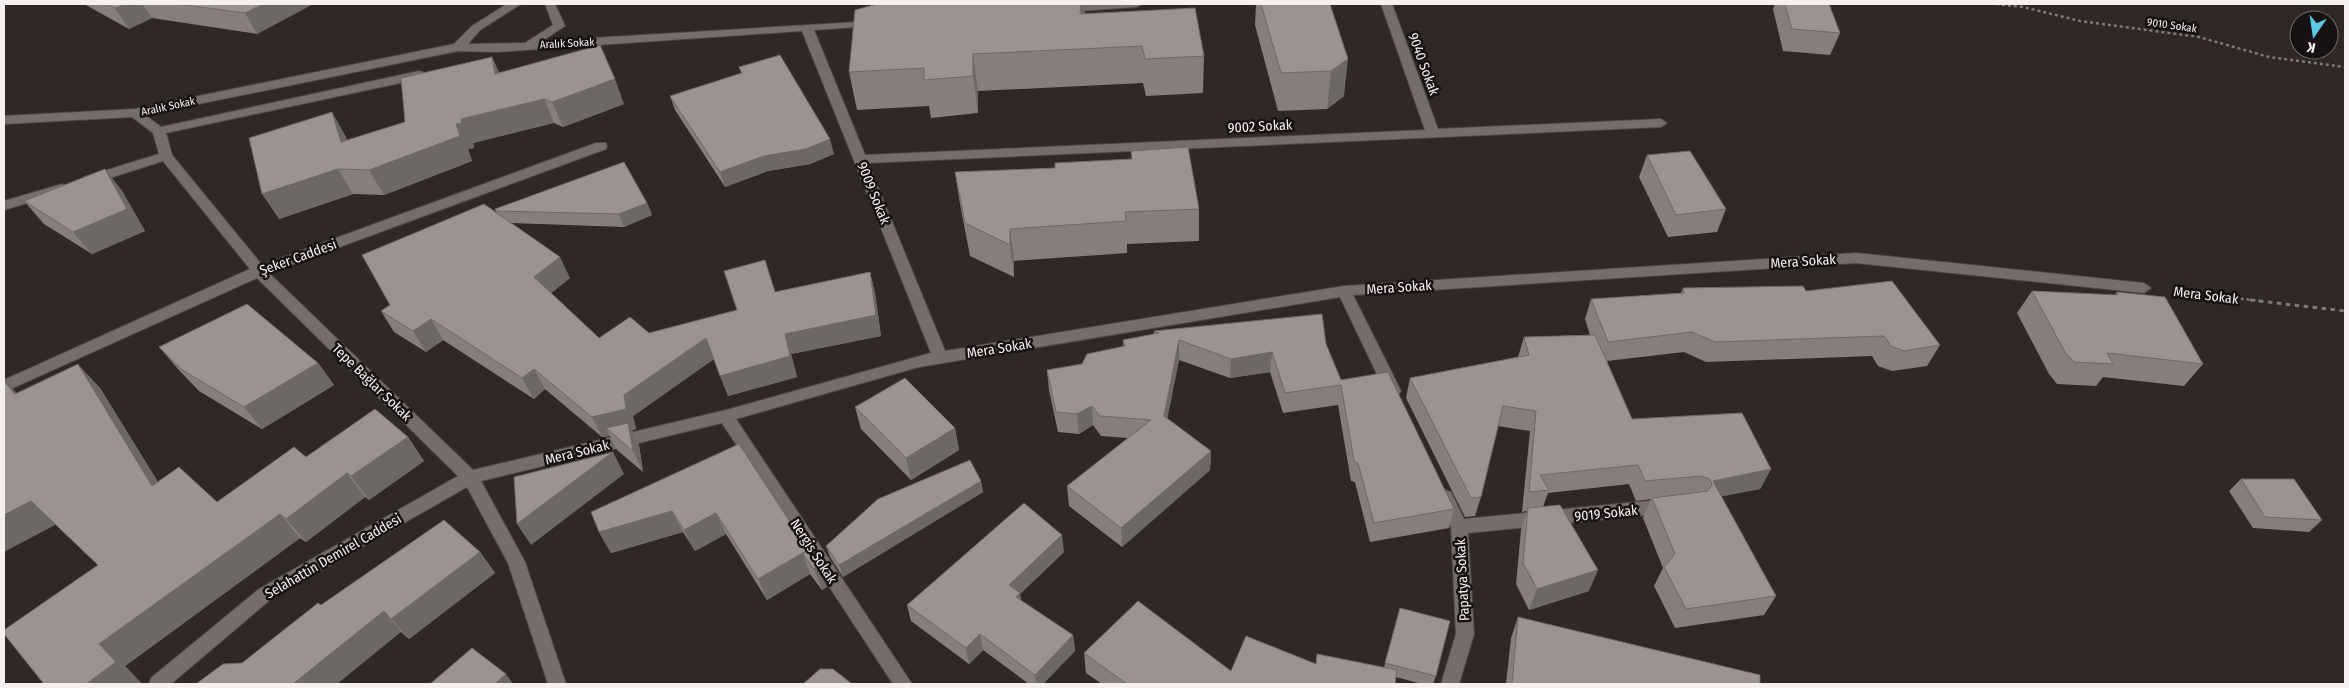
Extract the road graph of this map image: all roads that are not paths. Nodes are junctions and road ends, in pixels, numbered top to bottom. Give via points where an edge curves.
1 (515, 4) edge
2 (550, 4) edge
3 (1136, 4) edge
4 (1386, 4) edge
5 (1056, 10) edge
6 (887, 22) edge
7 (807, 28) junction
8 (529, 45) junction
9 (458, 47) junction
10 (478, 62) edge
11 (431, 73) edge
12 (135, 112) junction
13 (4, 120) edge
14 (1661, 122) dead end
15 (159, 131) junction
16 (1433, 134) junction
17 (601, 146) dead end
18 (166, 156) junction
19 (860, 159) junction
20 (4, 206) edge
21 (259, 271) junction
22 (2144, 288) road end
23 (1344, 291) junction
24 (940, 357) junction
25 (4, 386) edge
26 (1400, 405) edge
27 (726, 416) junction
28 (470, 477) junction
29 (1438, 483) edge
30 (1683, 505) edge
31 (1460, 527) junction
32 (158, 684) edge
33 (557, 684) edge
34 (903, 684) edge
35 (1450, 684) edge

1 - 9 street via 476,28
2 - 8 street via 559,26
3 - 5 street
4 - 16 street, 9040 Sokak
6 - 7 street, Aralık Sokak
7 - 8 street, Aralık Sokak
7 - 19 street, 9009 Sokak
8 - 9 street, Aralık Sokak
8 - 10 street
9 - 12 street, Aralık Sokak
11 - 15 street
12 - 13 street, Aralık Sokak
12 - 15 street
14 - 16 street, 9002 Sokak
15 - 18 street, Tepe Bağlar Sokak
16 - 19 street, 9002 Sokak
17 - 21 street, Şeker Caddesi
18 - 20 street
18 - 21 street, Tepe Bağlar Sokak
19 - 24 street, 9009 Sokak
21 - 25 street, Şeker Caddesi
21 - 28 street, Tepe Bağlar Sokak
22 - 23 street, Mera Sokak via 1856,258
23 - 24 street, Mera Sokak
23 - 26 street
24 - 27 street, Mera Sokak
27 - 28 street, Mera Sokak
27 - 34 street, Nergis Sokak
28 - 32 street, Selahattin Demirel Caddesi via 265,594
28 - 33 street, Tepe Bağlar Sokak via 516,562
29 - 31 street, Papatya Sokak
30 - 31 street, 9019 Sokak
31 - 35 street, Papatya Sokak via 1465,634

